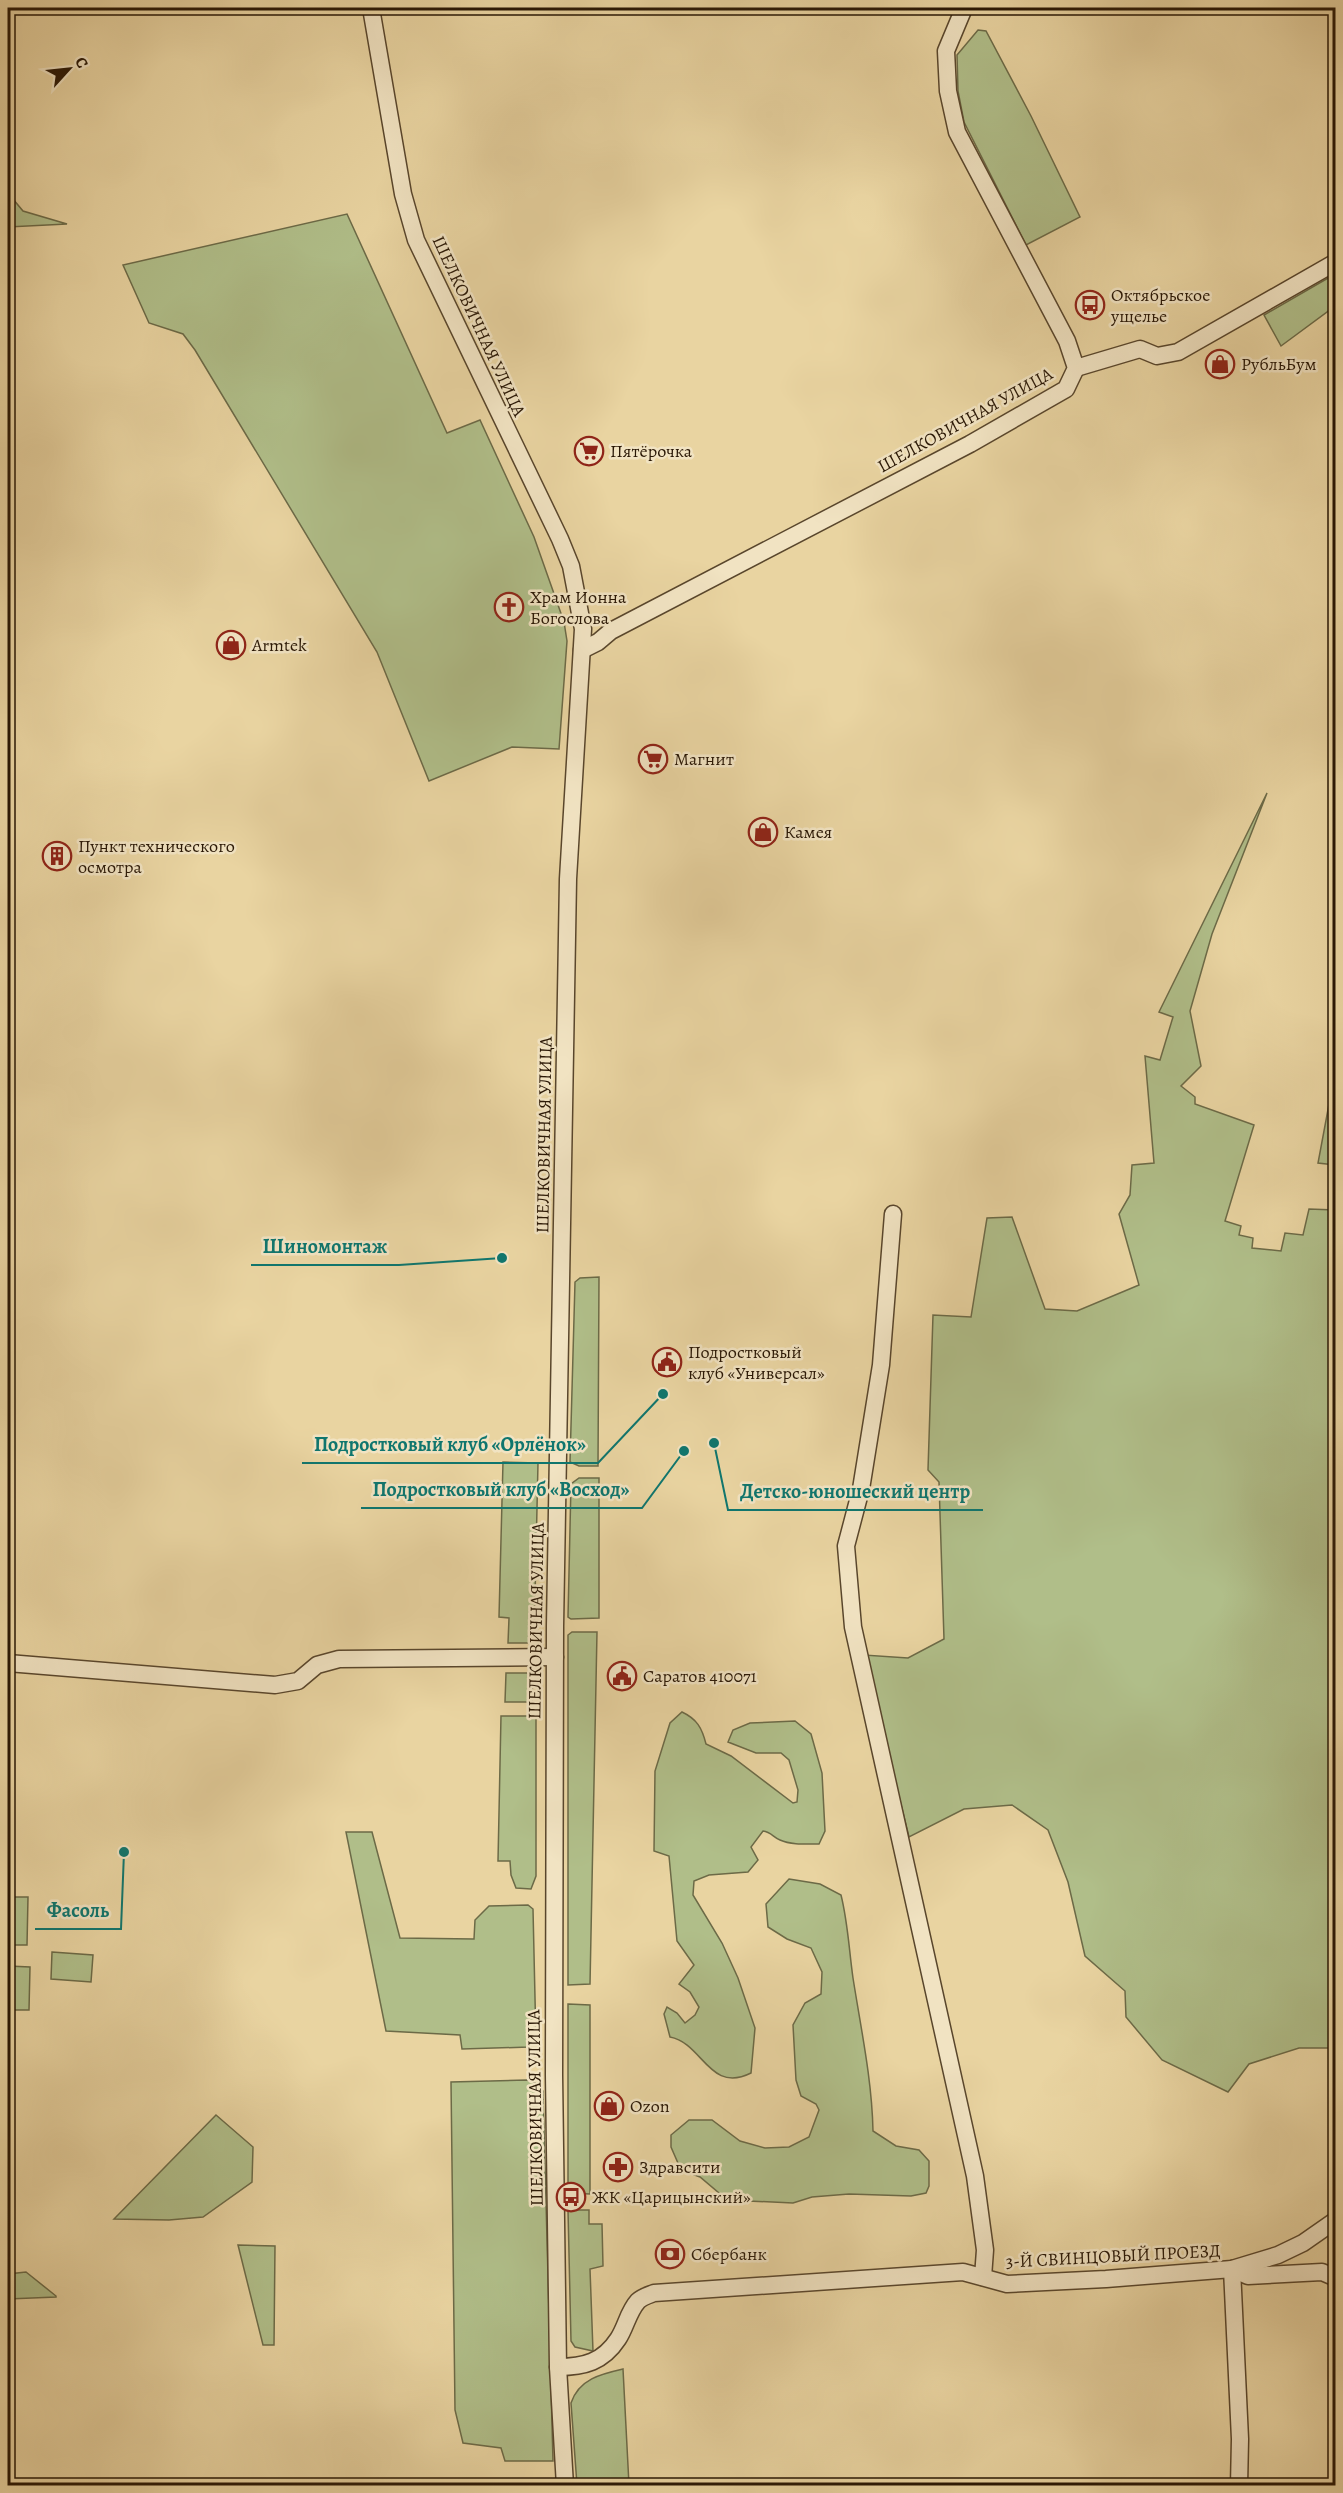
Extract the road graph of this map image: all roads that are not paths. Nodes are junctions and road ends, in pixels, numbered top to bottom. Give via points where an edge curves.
1 (371, 8) edge
2 (964, 8) edge
3 (1335, 262) edge
4 (1076, 368) junction
5 (582, 650) junction
6 (894, 1214) dead end
7 (555, 1657) junction
8 (8, 1663) edge
9 (1335, 2220) edge
10 (1232, 2269) junction
11 (983, 2277) junction
12 (1335, 2278) edge
13 (558, 2367) junction
14 (565, 2486) edge
15 (1239, 2486) edge

1 - 5 street, ШЕЛКОВИЧНАЯ УЛИЦА via 404,194 416,240 571,566 581,619
2 - 4 street, ШЕЛКОВИЧНАЯ УЛИЦА via 946,51 948,91 957,132 1067,341
3 - 4 street via 1178,352 1157,356 1140,349
4 - 5 street, ШЕЛКОВИЧНАЯ УЛИЦА via 1066,389 1056,395
5 - 7 street, ШЕЛКОВИЧНАЯ УЛИЦА via 568,879
6 - 11 street via 881,1365 861,1489 846,1546 853,1627 975,2176 985,2250
7 - 8 street via 339,1659 317,1665 298,1681 275,1685
7 - 13 street, ШЕЛКОВИЧНАЯ УЛИЦА via 553,1984
9 - 10 street, 3-Й СВИНЦОВЫЙ ПРОЕЗД via 1278,2255
10 - 11 street, 3-Й СВИНЦОВЫЙ ПРОЕЗД via 1007,2283
10 - 12 street via 1248,2277 1322,2272
10 - 15 street
11 - 13 street, 3-Й СВИНЦОВЫЙ ПРОЕЗД via 963,2272 654,2293 639,2300 618,2339 597,2361 578,2367
13 - 14 street, ШЕЛКОВИЧНАЯ УЛИЦА

